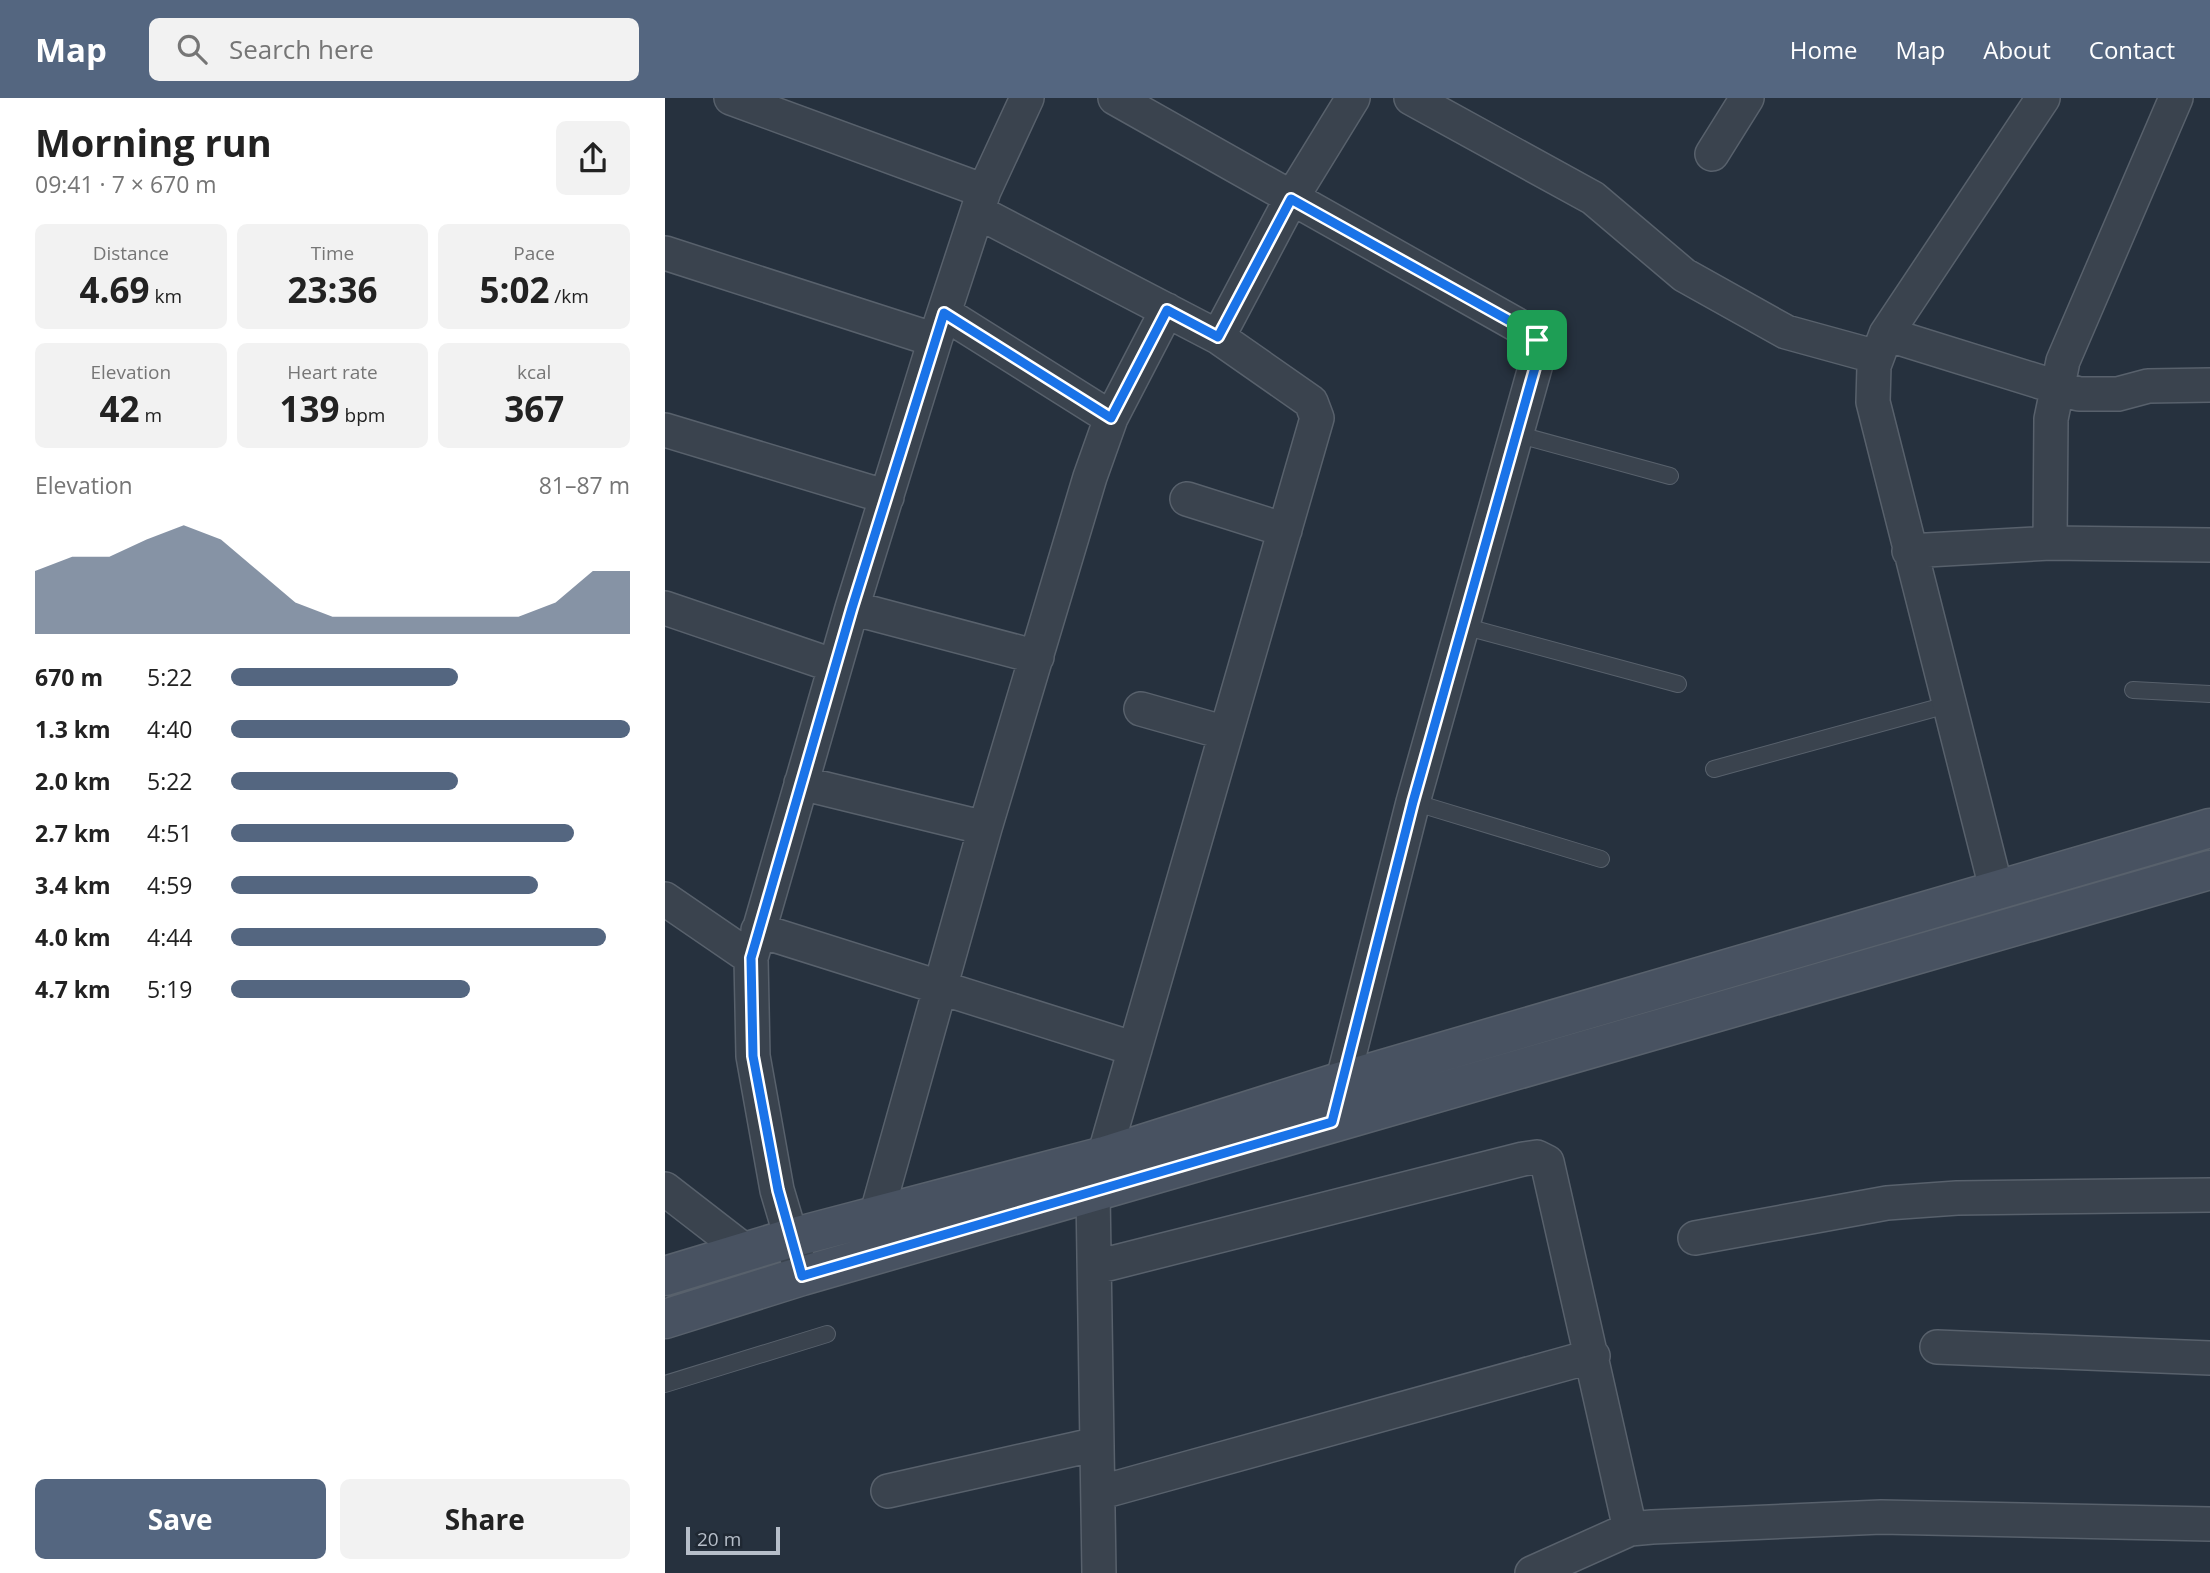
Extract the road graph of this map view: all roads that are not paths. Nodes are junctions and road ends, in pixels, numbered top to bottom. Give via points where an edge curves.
1 (731, 98) edge
2 (1027, 98) edge
3 (1115, 98) edge
4 (1353, 98) edge
5 (1411, 98) edge
6 (1747, 98) edge
7 (2043, 98) edge
8 (2176, 98) edge
9 (1712, 153) dead end
10 (1291, 199) junction
11 (981, 202) junction
12 (665, 253) edge
13 (1167, 310) junction
14 (940, 327) junction
15 (1218, 337) junction
16 (1882, 346) junction
17 (2210, 385) edge
18 (2056, 387) junction
19 (1111, 418) junction
20 (665, 430) edge
21 (1516, 434) junction
22 (1670, 476) dead end
23 (887, 497) junction
24 (1187, 499) dead end
25 (1285, 530) junction
26 (2050, 543) junction
27 (2210, 545) edge
28 (1909, 551) junction
29 (665, 608) edge
30 (852, 608) junction
31 (1463, 626) junction
32 (1037, 657) junction
33 (835, 667) junction
34 (1678, 684) dead end
35 (2133, 690) dead end
36 (2210, 694) edge
37 (1947, 705) junction
38 (1141, 709) dead end
39 (1226, 733) junction
40 (1714, 769) dead end
41 (801, 783) junction
42 (1413, 802) junction
43 (985, 828) junction
44 (2210, 828) edge
45 (1601, 859) dead end
46 (2210, 870) edge
47 (1997, 892) junction
48 (665, 899) edge
49 (755, 944) junction
50 (940, 988) junction
51 (1135, 1049) junction
52 (1342, 1081) junction
53 (1332, 1122) junction
54 (1104, 1156) junction
55 (665, 1189) edge
56 (1093, 1193) junction
57 (2210, 1195) edge
58 (876, 1216) junction
59 (791, 1238) junction
60 (1695, 1238) dead end
61 (745, 1251) junction
62 (1096, 1267) junction
63 (665, 1276) edge
64 (802, 1276) junction
65 (665, 1319) edge
66 (827, 1334) dead end
67 (1937, 1347) dead end
68 (1593, 1356) junction
69 (2210, 1358) edge
70 (665, 1384) edge
71 (1097, 1444) junction
72 (888, 1492) dead end
73 (1098, 1493) junction
74 (2210, 1524) edge
75 (1630, 1529) junction
76 (1099, 1573) edge
77 (1532, 1573) edge

1 - 11 street
2 - 11 street
3 - 10 street
4 - 10 street
5 - 16 street via 1593,198 1684,275 1786,332
6 - 9 street
7 - 16 street
8 - 18 street via 2063,361
10 - 15 street
10 - 21 street via 1537,340 1538,357
11 - 13 street
11 - 14 street
12 - 14 street
13 - 15 street
13 - 19 street
14 - 19 street
14 - 23 street
15 - 25 street via 1311,402 1317,418
16 - 18 street
16 - 28 street via 1874,366 1873,402
17 - 18 street via 2148,386 2118,394 2078,394
18 - 26 street via 2051,419
19 - 32 street
20 - 23 street
21 - 22 lane
21 - 31 street
23 - 30 street
24 - 25 street
25 - 39 street
26 - 27 street
26 - 28 street
28 - 37 street
29 - 33 street
30 - 32 street
30 - 33 street
31 - 34 lane
31 - 42 street
32 - 43 street
33 - 41 street
35 - 36 lane
37 - 40 lane
37 - 47 street
38 - 39 street
39 - 51 street
41 - 43 street
41 - 49 street
42 - 45 lane
42 - 52 street
43 - 50 street
44 - 47 street
46 - 53 street
47 - 52 street
48 - 49 street
49 - 50 street
49 - 59 street via 753,1056
50 - 51 street
50 - 58 street
51 - 54 street
52 - 53 street
52 - 54 street
53 - 56 street
54 - 58 street
55 - 61 street
56 - 62 street
56 - 64 street
57 - 60 street via 1887,1203
58 - 59 street
59 - 61 street
59 - 64 street
61 - 63 street
62 - 68 street via 1537,1157 1547,1162 1552,1177
62 - 71 street
64 - 65 street
66 - 70 lane
67 - 69 street
68 - 73 street
68 - 75 street
71 - 72 street
71 - 73 street
73 - 76 street
74 - 75 street via 1881,1517
75 - 77 street

